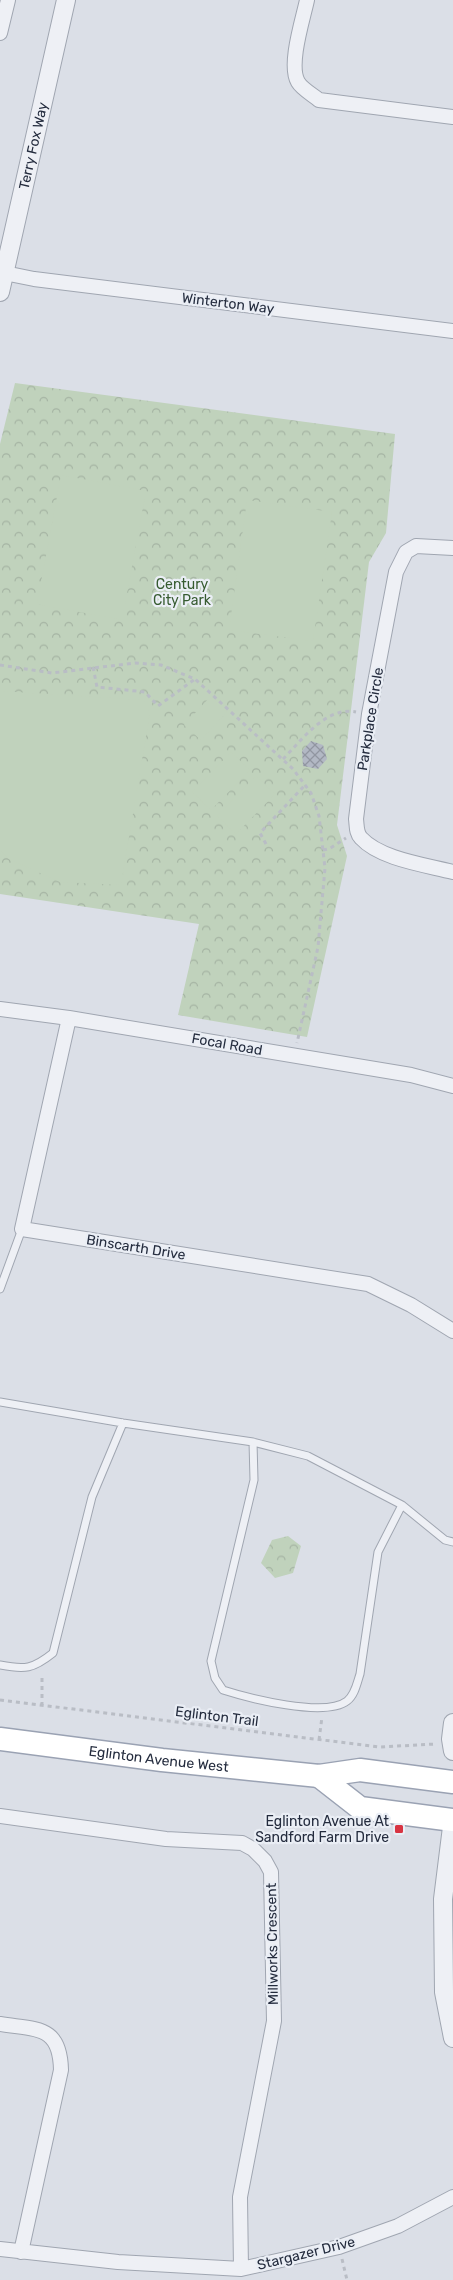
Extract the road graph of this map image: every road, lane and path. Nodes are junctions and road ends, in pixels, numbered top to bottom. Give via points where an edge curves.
1 (8, 0) edge
2 (66, 0) edge
3 (307, 0) edge
4 (0, 33) edge
5 (453, 117) edge
6 (2, 273) edge
7 (0, 292) edge
8 (453, 331) edge
9 (453, 548) edge
10 (0, 665) edge
11 (94, 667) junction
12 (195, 679) junction
13 (369, 714) junction
14 (283, 758) junction
15 (305, 785) junction
16 (357, 831) junction
17 (266, 844) dead end
18 (322, 850) junction
19 (453, 872) edge
20 (0, 1009) edge
21 (69, 1018) junction
22 (295, 1056) junction
23 (453, 1086) edge
24 (22, 1229) junction
25 (0, 1289) edge
26 (453, 1331) edge
27 (0, 1402) edge
28 (123, 1423) junction
29 (253, 1442) junction
30 (402, 1505) junction
31 (453, 1542) edge
32 (0, 1665) edge
33 (42, 1676) dead end
34 (0, 1700) edge
35 (42, 1706) junction
36 (322, 1717) dead end
37 (453, 1723) edge
38 (0, 1739) edge
39 (319, 1740) junction
40 (431, 1743) dead end
41 (453, 1751) edge
42 (319, 1776) junction
43 (453, 1782) edge
44 (0, 1816) edge
45 (453, 1820) edge
46 (0, 2024) edge
47 (453, 2038) edge
48 (453, 2197) edge
49 (339, 2247) junction
50 (0, 2249) edge
51 (21, 2252) junction
52 (241, 2269) junction
53 (347, 2280) edge

1 - 4 street
2 - 6 street, Terry Fox Way
3 - 5 street via 294,62 298,82 309,92 319,100
6 - 7 street, Terry Fox Way
6 - 8 street, Winterton Way
9 - 13 street, Parkplace Circle via 416,546 400,561
10 - 11 path via 52,674
11 - 12 path via 135,663 161,665
11 - 12 path via 97,687 145,692 158,706
12 - 14 path
13 - 14 path via 351,711 331,716 318,724
13 - 16 street, Parkplace Circle
14 - 15 path
15 - 17 path via 260,834
15 - 18 path via 319,816
16 - 18 path
16 - 19 street via 361,838 383,854
18 - 22 path via 325,868 318,947
20 - 21 street, Focal Road
21 - 22 street, Focal Road
21 - 24 street
22 - 23 street, Focal Road via 411,1075
24 - 25 lane
24 - 26 street, Binscarth Drive via 368,1284
27 - 28 lane
28 - 29 lane
28 - 32 lane via 92,1497 53,1653 39,1664 22,1669
29 - 30 lane via 308,1456
29 - 30 lane via 254,1480 211,1661 214,1678 223,1690 250,1699 320,1709 346,1702 355,1690 360,1674 378,1552
30 - 31 lane via 445,1540
33 - 35 path
34 - 35 path, Eglinton Trail
35 - 39 path, Eglinton Trail
36 - 39 path
37 - 41 street
38 - 42 main road, Eglinton Avenue West
39 - 40 path, Eglinton Trail via 378,1747
42 - 43 main road, Eglinton Avenue West via 360,1770
42 - 45 main road via 360,1808
44 - 52 street, Millworks Crescent via 166,1840 242,1843 266,1861 271,1872 274,2021 240,2197
45 - 47 street via 442,1899 444,1992
46 - 51 street via 43,2031 61,2051 61,2070
48 - 49 street, Stargazer Drive via 398,2226
49 - 52 street, Stargazer Drive
49 - 53 path
50 - 51 street, Stargazer Drive
51 - 52 street, Stargazer Drive

